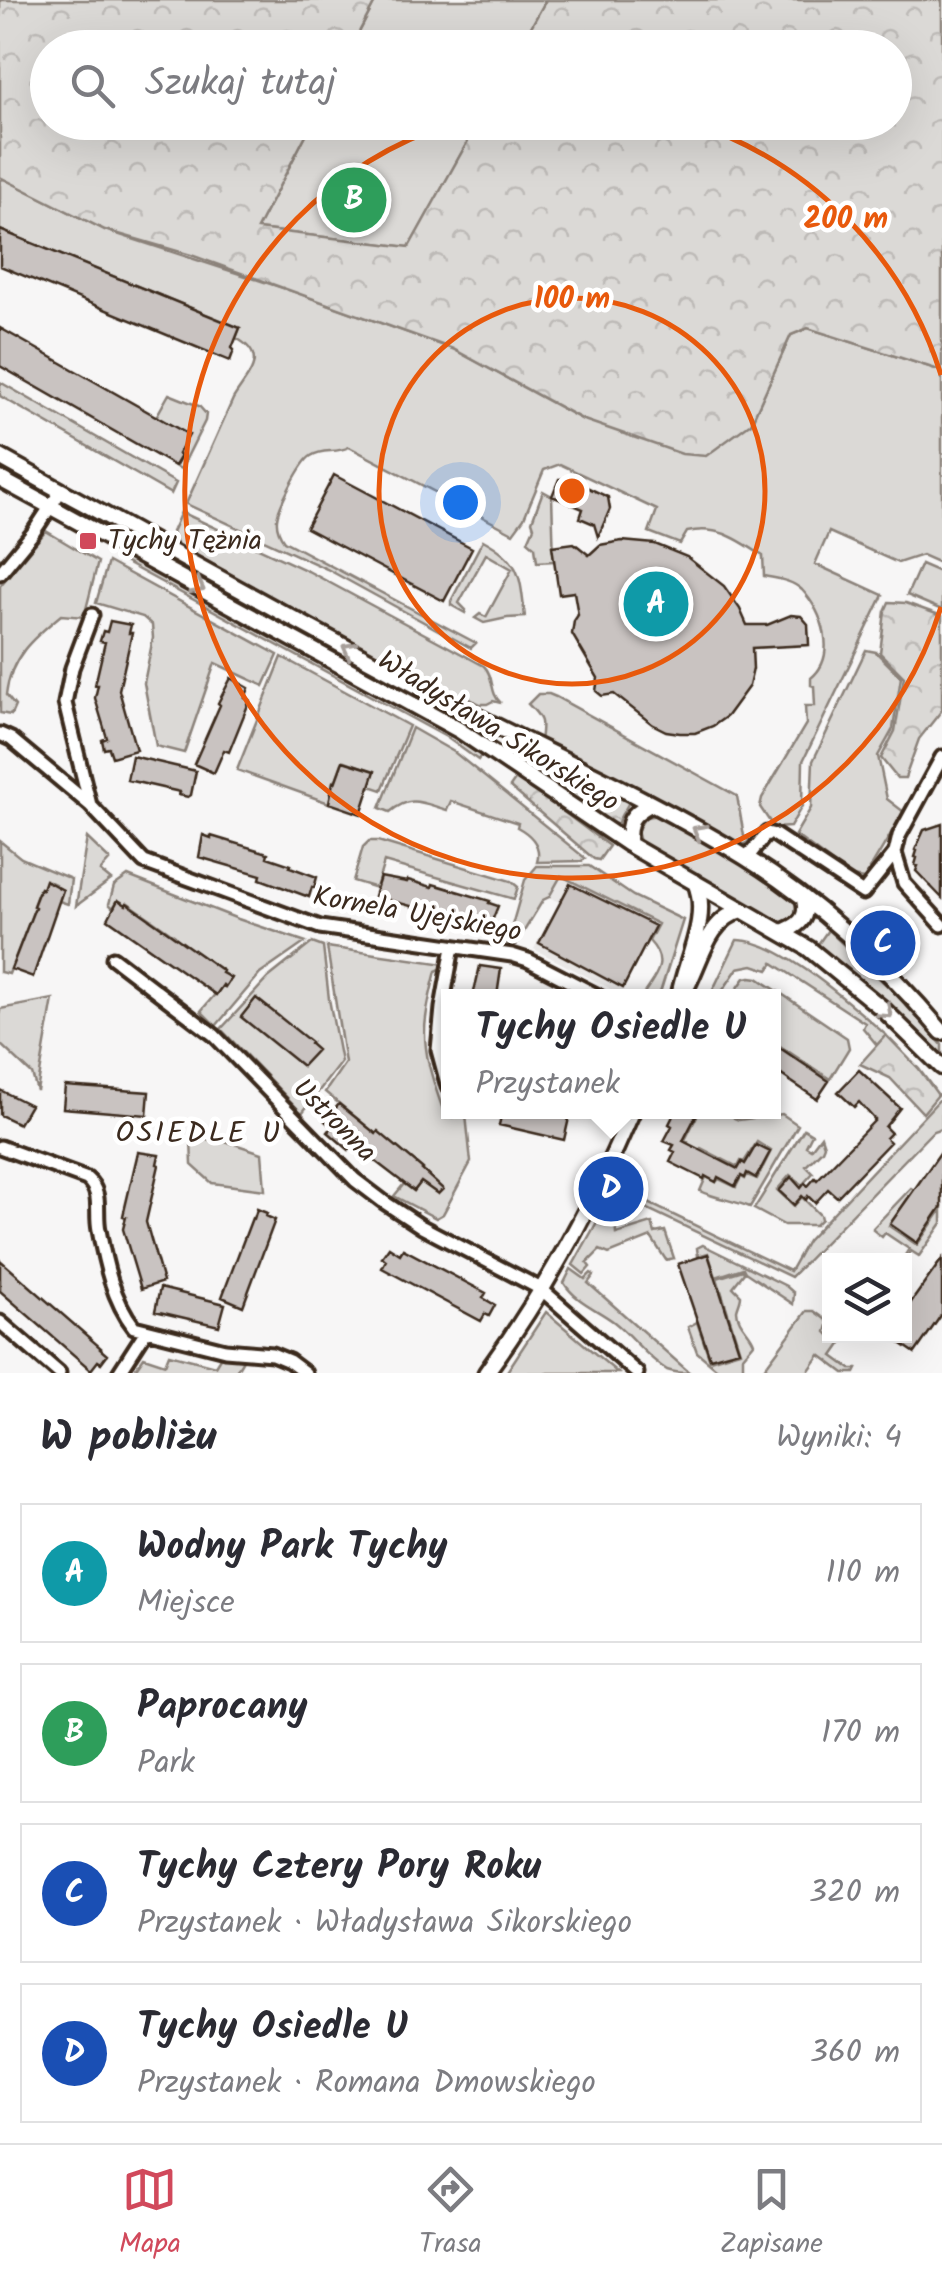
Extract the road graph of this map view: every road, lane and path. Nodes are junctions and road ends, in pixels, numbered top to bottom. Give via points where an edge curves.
1 (0, 457) edge
2 (0, 479) edge
3 (60, 492) junction
4 (51, 507) junction
5 (0, 573) edge
6 (92, 615) dead end
7 (0, 734) edge
8 (942, 757) edge
9 (650, 804) junction
10 (90, 805) junction
11 (628, 844) junction
12 (895, 854) junction
13 (746, 858) junction
14 (694, 882) junction
15 (804, 900) junction
16 (742, 910) junction
17 (942, 926) edge
18 (781, 932) junction
19 (453, 947) junction
20 (113, 958) dead end
21 (445, 989) edge
22 (584, 989) edge
23 (682, 989) edge
24 (684, 989) edge
25 (441, 1018) edge
26 (942, 1032) edge
27 (441, 1061) edge
28 (942, 1067) edge
29 (629, 1119) edge
30 (0, 1147) edge
31 (542, 1290) junction
32 (0, 1322) edge
33 (146, 1331) junction
34 (60, 1373) edge
35 (119, 1373) edge
36 (305, 1373) edge
37 (486, 1373) edge
38 (637, 1373) edge

1 - 3 street, Władysława Sikorskiego
2 - 4 street, Władysława Sikorskiego
3 - 4 street
9 -> 3 street, Władysława Sikorskiego
4 - 5 street
4 -> 11 street, Władysława Sikorskiego via 423,708
6 - 10 street, Kornela Ujejskiego via 65,703
7 - 10 street
8 - 12 street
9 - 11 street via 628,826
13 -> 9 street, Władysława Sikorskiego
10 - 19 street, Kornela Ujejskiego via 144,862 320,927
11 - 14 street, Władysława Sikorskiego
12 - 13 street via 863,893 775,835 767,833
12 - 17 street via 904,883
13 - 15 street, Władysława Sikorskiego
14 - 16 street, Władysława Sikorskiego
14 - 23 street via 699,918
15 - 18 street via 802,920
15 - 26 street, Władysława Sikorskiego via 873,959
16 - 18 street, Władysława Sikorskiego
16 - 24 street via 717,925
18 -> 28 street, Władysława Sikorskiego via 852,982
19 - 21 street
19 - 22 street, Kornela Ujejskiego via 528,960
20 - 31 street, Ustronna via 214,1035 384,1202
25 - 27 street
29 - 31 street
30 - 33 street via 94,1185 114,1290 128,1319
31 - 37 street
31 - 38 street, Ustronna
32 - 34 street
33 - 35 street
33 - 36 street via 272,1354

